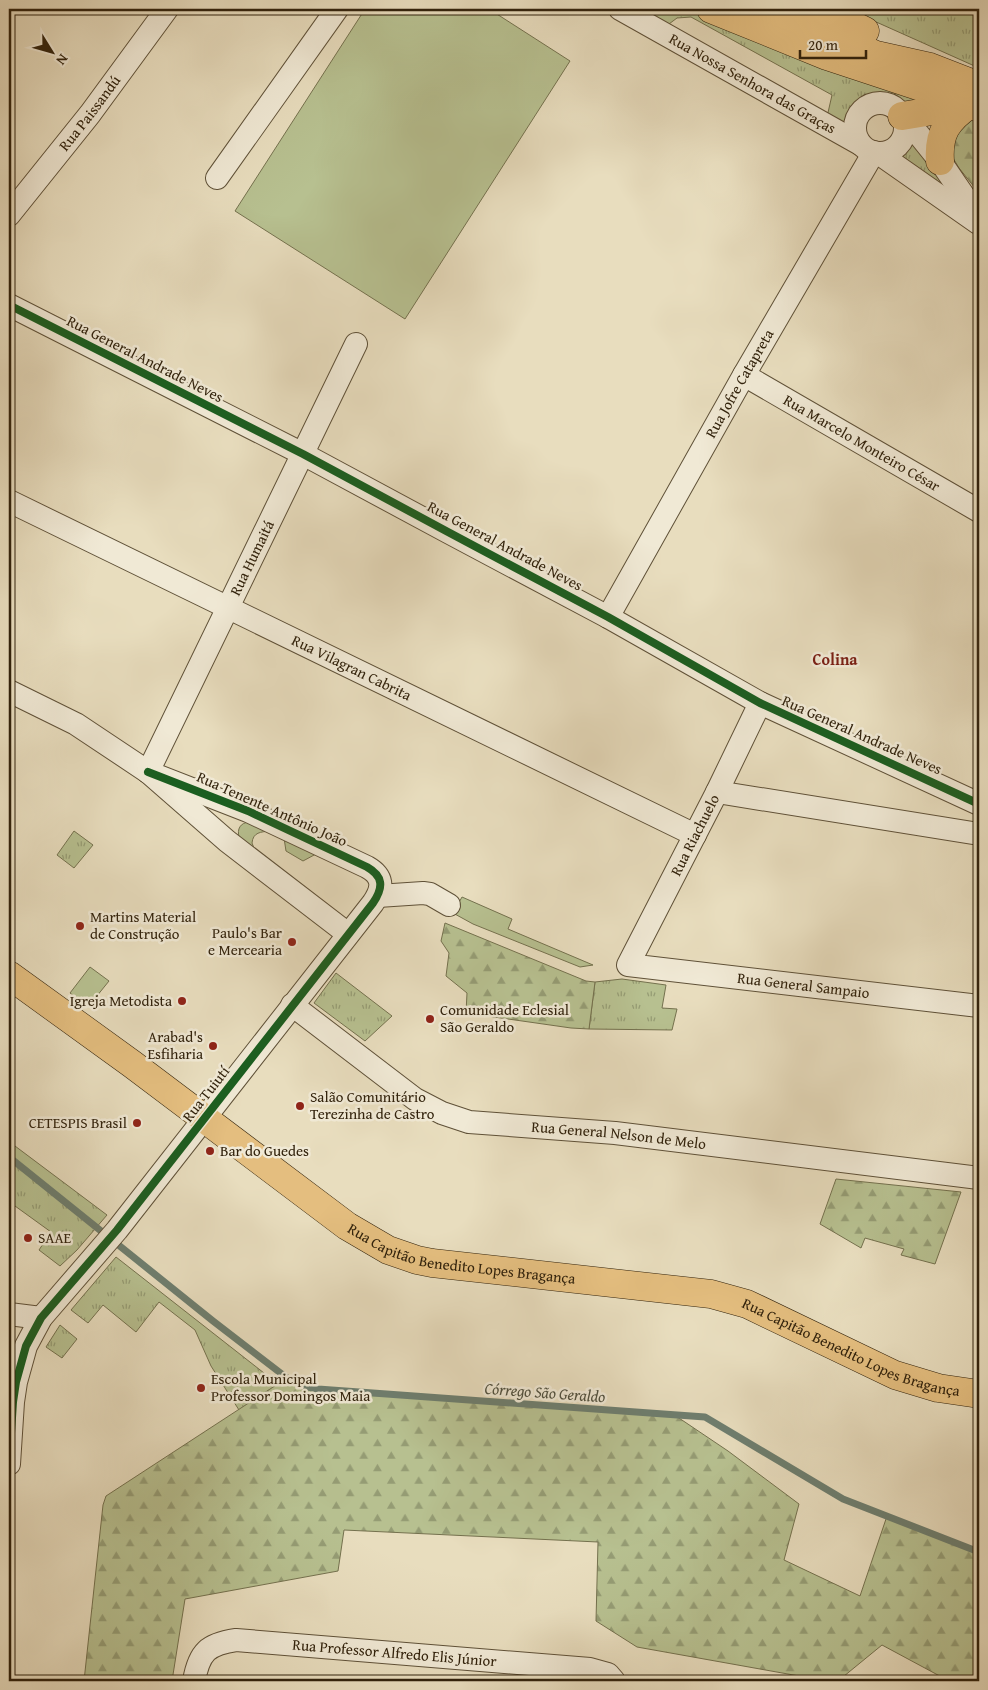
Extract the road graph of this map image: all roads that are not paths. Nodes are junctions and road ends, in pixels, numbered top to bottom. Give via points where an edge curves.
1 (167, 9) edge
2 (337, 9) edge
3 (620, 9) edge
4 (711, 9) edge
5 (771, 9) edge
6 (822, 9) edge
7 (927, 77) junction
8 (976, 99) edge
9 (903, 118) junction
10 (871, 150) junction
11 (940, 161) junction
12 (217, 178) dead end
13 (9, 215) edge
14 (979, 218) edge
15 (979, 224) edge
16 (12, 308) edge
17 (356, 344) dead end
18 (744, 375) junction
19 (303, 454) junction
20 (9, 501) edge
21 (979, 511) edge
22 (227, 606) junction
23 (608, 617) junction
24 (9, 691) edge
25 (760, 703) junction
26 (148, 772) junction
27 (717, 792) junction
28 (979, 804) edge
29 (248, 811) junction
30 (979, 834) edge
31 (695, 835) junction
32 (227, 841) junction
33 (379, 888) junction
34 (449, 904) dead end
35 (348, 934) junction
36 (628, 965) joint
37 (9, 975) edge
38 (292, 1005) junction
39 (979, 1006) edge
40 (204, 1118) junction
41 (979, 1178) edge
42 (9, 1314) edge
43 (40, 1318) junction
44 (979, 1394) edge
45 (9, 1464) edge
46 (194, 1681) edge
47 (614, 1681) edge

1 - 13 street, Rua Paissandú via 90,114
2 - 12 street
3 - 10 street, Rua Nossa Senhora das Graças
4 - 7 main road via 827,56
5 - 7 main road
6 - 7 main road via 888,42
7 - 8 main road
8 - 9 main road
8 - 11 main road via 949,121 943,132
9 - 10 street via 905,130 898,145 892,150
9 - 10 street via 890,105 882,103 866,107 856,120 855,128 856,136
9 - 11 street
10 - 15 street, Rua Nossa Senhora das Graças
10 - 18 street, Rua Jofre Catapreta
11 - 14 street
16 - 19 street, Rua General Andrade Neves
17 - 19 street, Rua Humaitá
18 - 21 street, Rua Marcelo Monteiro César
18 - 23 street, Rua Jofre Catapreta
19 - 22 street, Rua Humaitá
19 - 23 street, Rua General Andrade Neves
20 - 22 street, Rua Vilagran Cabrita
22 - 26 street, Rua Humaitá
22 - 31 street, Rua Vilagran Cabrita
23 - 25 street, Rua General Andrade Neves
24 - 26 street, Rua Tenente Antônio João via 76,724
25 - 27 street, Rua Riachuelo
25 - 28 street, Rua General Andrade Neves
26 - 29 street, Rua Tenente Antônio João
26 - 32 street, Rua Tenente Antônio João
27 - 30 street
27 - 31 street, Rua Riachuelo
29 - 32 street via 228,824
29 - 33 street, Rua Tenente Antônio João via 367,867 378,875
31 - 36 street, Rua Riachuelo
32 - 35 street, Rua Tenente Antônio João
33 - 34 street via 423,892
33 - 35 street, Rua Tuiutí
35 - 38 street, Rua Tuiutí
36 - 39 street, Rua General Sampaio
37 - 40 main road, Rua Capitão Benedito Lopes Bragança
38 - 40 street, Rua Tuiutí
38 - 41 street, Rua General Nelson de Melo via 415,1099 469,1122 615,1134
40 - 43 street, Rua Tuiutí via 110,1238
40 - 44 main road, Rua Capitão Benedito Lopes Bragança via 336,1218 402,1255 432,1263 711,1294 747,1304 896,1375 938,1388
42 - 43 street
43 - 45 street, Rua Tuiutí via 26,1346 16,1382
46 - 47 street, Rua Professor Alfredo Elis Júnior via 197,1664 208,1648 236,1640 590,1669 608,1674

